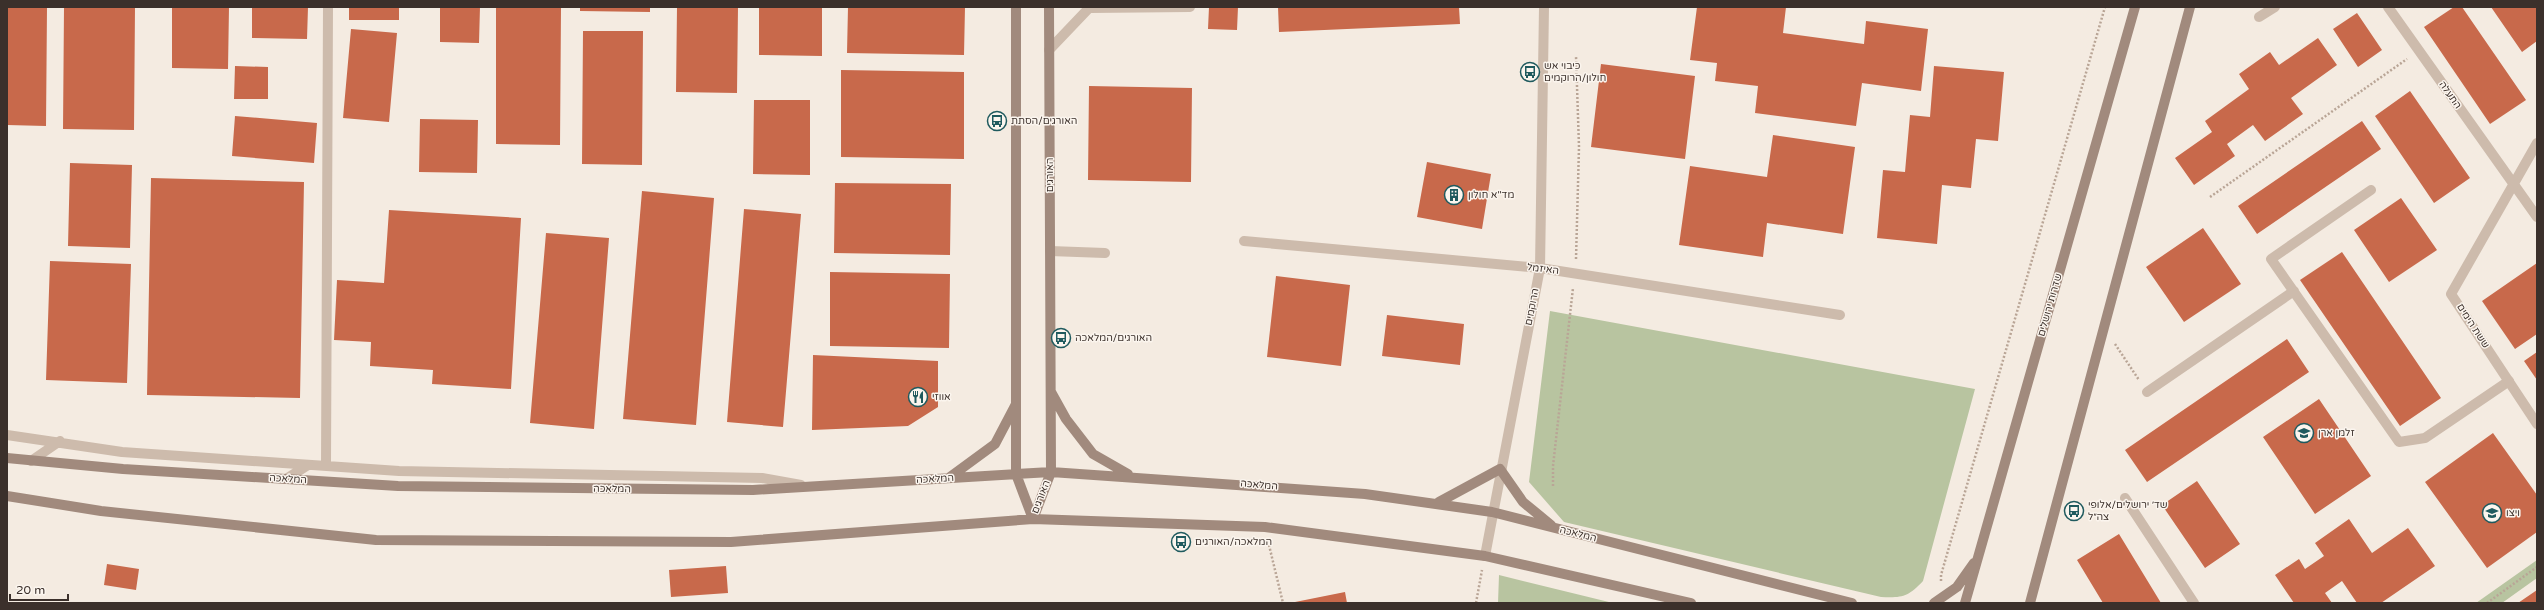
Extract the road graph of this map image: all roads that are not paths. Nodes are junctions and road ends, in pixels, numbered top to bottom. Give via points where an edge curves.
1 (328, 7) edge
2 (1016, 7) edge
3 (1049, 7) edge
4 (1190, 7) edge
5 (1544, 7) edge
6 (2135, 7) edge
7 (2190, 7) edge
8 (2275, 7) edge
9 (2388, 7) edge
10 (1090, 8) edge
11 (2260, 17) dead end
12 (1049, 50) junction
13 (2537, 143) edge
14 (2513, 183) junction
15 (2371, 190) dead end
16 (2537, 217) edge
17 (1244, 241) dead end
18 (1050, 251) junction
19 (1106, 252) dead end
20 (1540, 268) junction
21 (2294, 291) junction
22 (1840, 315) dead end
23 (2509, 381) junction
24 (1050, 391) junction
25 (2147, 392) road end
26 (1017, 402) junction
27 (2537, 424) edge
28 (7, 435) edge
29 (60, 441) junction
30 (7, 458) edge
31 (31, 461) junction
32 (308, 465) junction
33 (326, 466) junction
34 (1500, 469) junction
35 (1051, 472) junction
36 (1016, 474) junction
37 (1134, 476) junction
38 (949, 478) junction
39 (286, 479) junction
40 (805, 486) junction
41 (7, 496) edge
42 (2125, 498) dead end
43 (1439, 502) junction
44 (1492, 512) junction
45 (1033, 519) junction
46 (1554, 528) junction
47 (1485, 556) junction
48 (1978, 556) junction
49 (1938, 600) edge
50 (1691, 603) edge
51 (1852, 603) edge
52 (1965, 603) edge
53 (2030, 603) edge
54 (2194, 603) edge

1 - 33 street
2 - 26 main road, האורגים
3 - 12 main road, האורגים
4 - 10 street
5 - 20 street, הרוקמים
6 - 48 main road, שדרות ירושלים
7 - 53 main road
8 - 11 street
9 - 14 street, התעלה
10 - 12 street
12 - 18 main road, האורגים
13 - 14 street
14 - 16 street, התעלה
14 - 23 street, ששת הימים via 2451,294
15 - 21 street via 2271,259
17 - 20 street, האיזמל
18 - 19 street
18 - 24 main road, האורגים
20 - 22 street, האיזמל
20 - 34 street, הרוקמים
21 - 23 street via 2399,442 2425,438
21 - 25 street
23 - 27 street, ששת הימים
24 - 35 main road, האורגים
24 - 37 main road via 1066,419 1093,454
26 - 36 main road, האורגים
26 - 38 main road via 995,444
28 - 29 street
29 - 31 street
29 - 32 street via 122,452
30 - 31 main road, המלאכה
31 - 39 main road, המלאכה
32 - 33 street
32 - 39 street
33 - 40 street via 399,471 762,478
34 - 43 main road
34 - 44 street, הרוקמים
34 - 46 main road via 1523,502
35 - 36 main road, המלאכה
35 - 37 main road, המלאכה
35 - 45 main road, האורגים
36 - 38 main road, המלאכה
36 - 45 main road, האורגים
37 - 43 main road, המלאכה
38 - 40 main road, המלאכה
39 - 40 main road, המלאכה via 414,487 753,490
41 - 45 main road via 101,511 376,540 731,542
42 - 54 street
43 - 44 main road, המלאכה
44 - 46 main road, המלאכה
44 - 47 street, הרוקמים
45 - 47 main road via 1265,527
46 - 51 main road, המלאכה
47 - 50 main road
48 - 49 main road via 1957,587
48 - 52 main road, שדרות ירושלים

